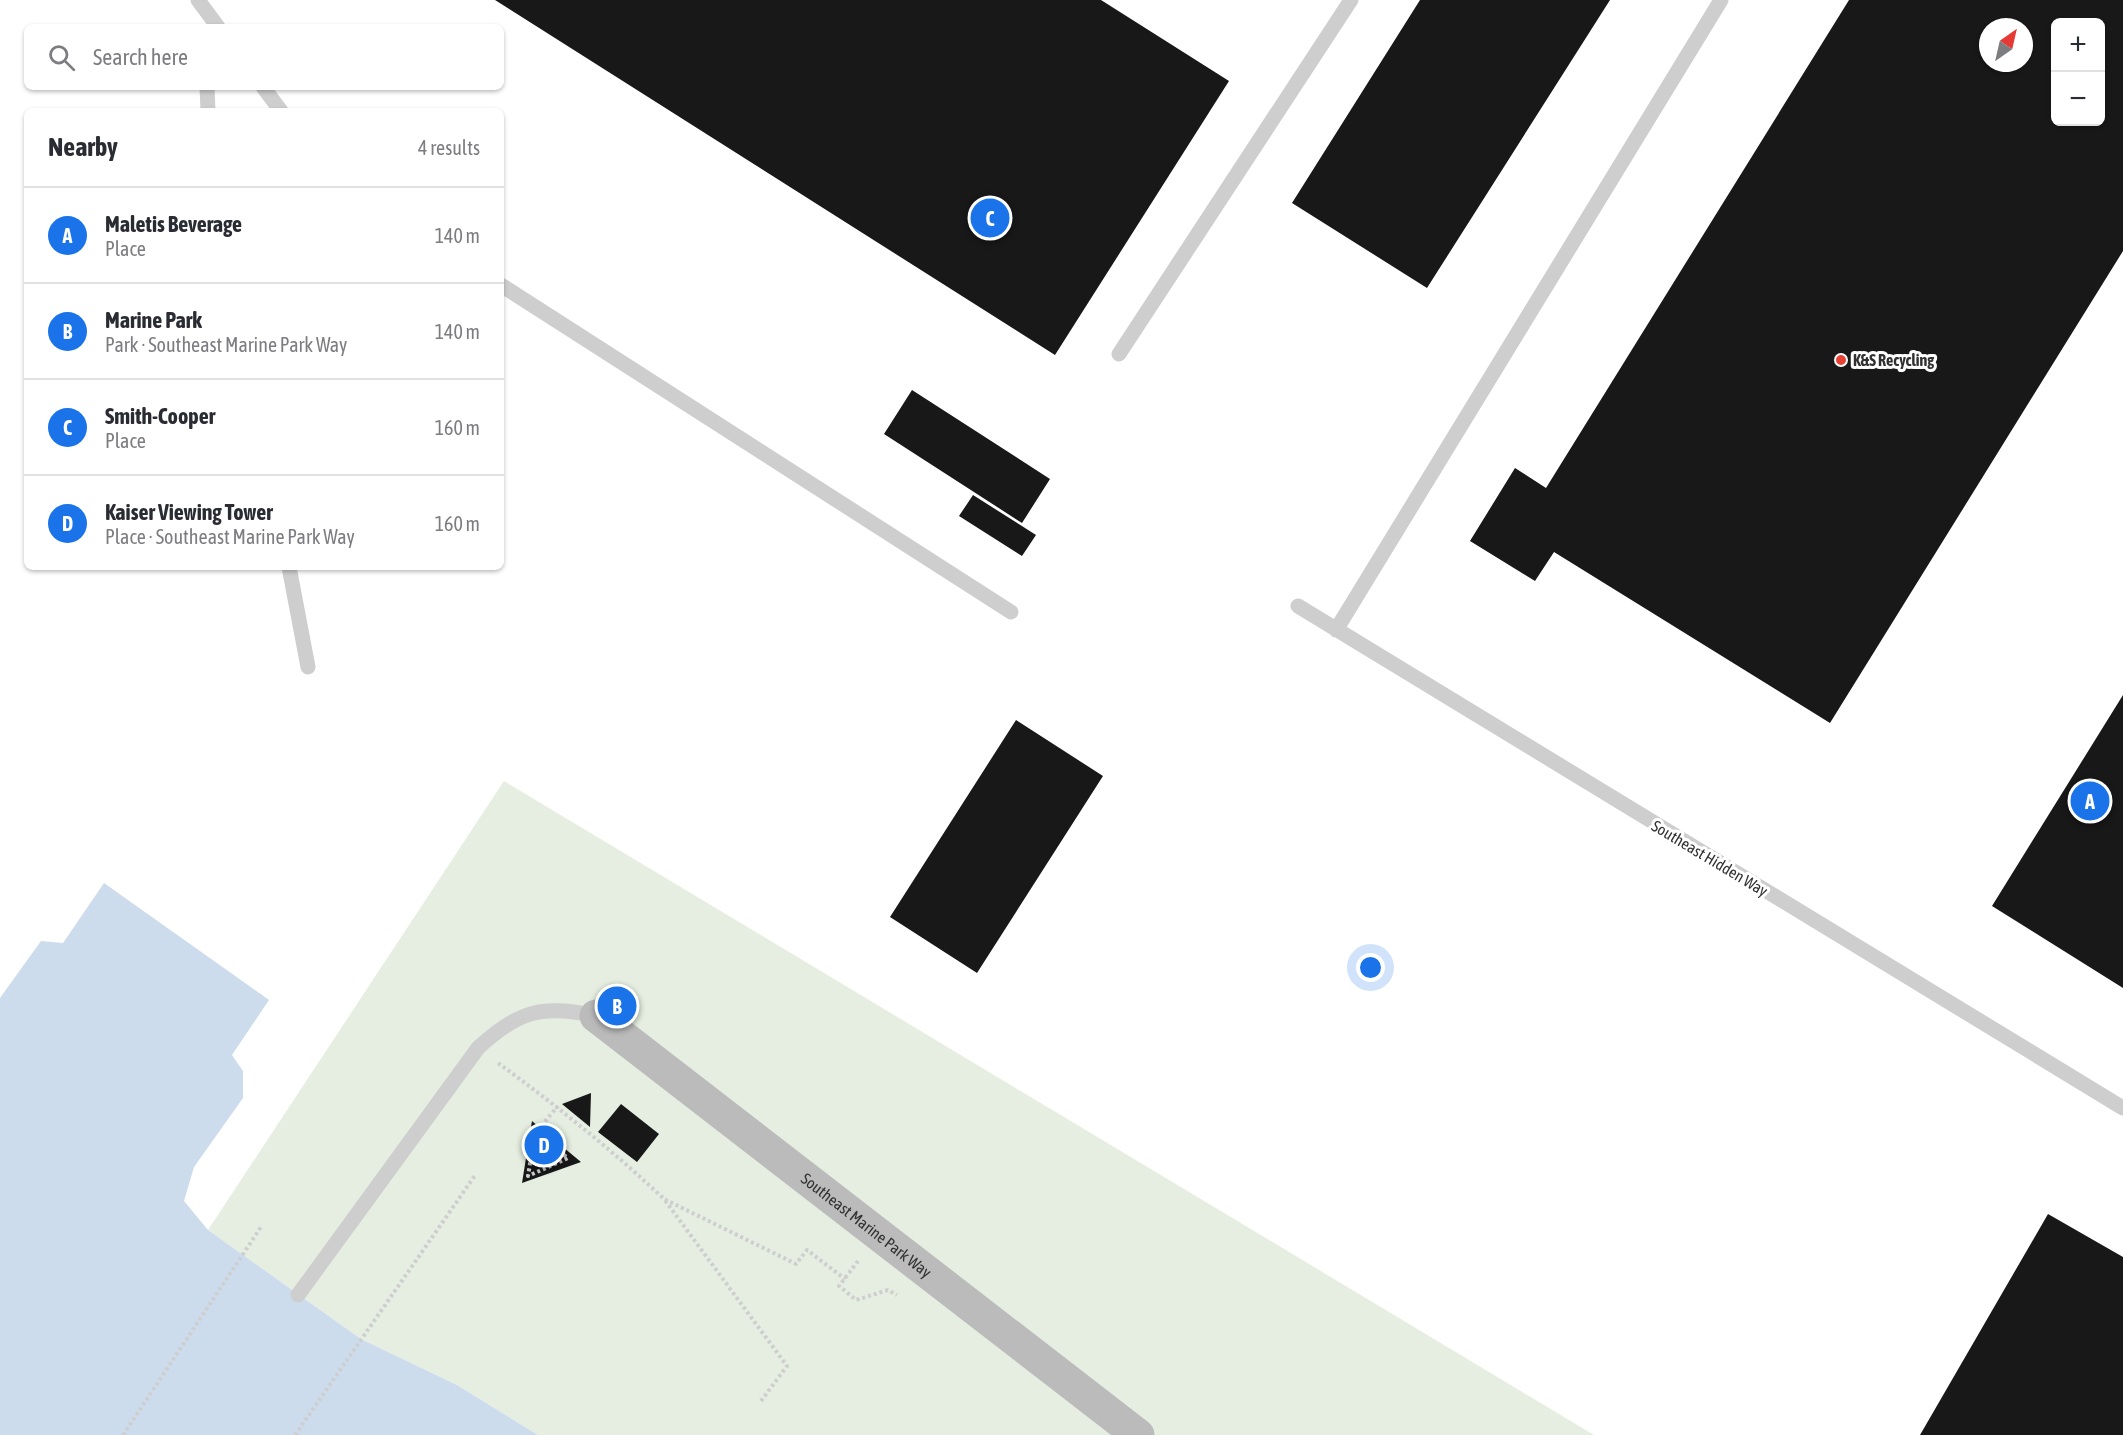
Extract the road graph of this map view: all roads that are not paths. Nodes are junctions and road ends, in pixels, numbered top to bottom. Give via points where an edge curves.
1 (1721, 0) edge
2 (1348, 1) edge
3 (201, 4) edge
4 (204, 24) edge
5 (216, 24) edge
6 (207, 90) edge
7 (265, 90) edge
8 (208, 108) edge
9 (279, 108) edge
10 (504, 287) edge
11 (1119, 354) dead end
12 (290, 570) edge
13 (1298, 606) dead end
14 (1011, 612) dead end
15 (1336, 630) junction
16 (308, 667) dead end
17 (596, 1016) joint
18 (2123, 1108) edge
19 (298, 1295) dead end
20 (1138, 1435) edge

1 - 15 lane
2 - 11 lane
3 - 4 lane
3 - 5 lane
6 - 8 lane
7 - 9 lane
10 - 14 lane
12 - 16 lane
13 - 15 lane, Southeast Hidden Way
15 - 18 lane, Southeast Hidden Way
17 - 19 lane via 564,1009 532,1013 501,1026 477,1048
17 - 20 street, Southeast Marine Park Way

